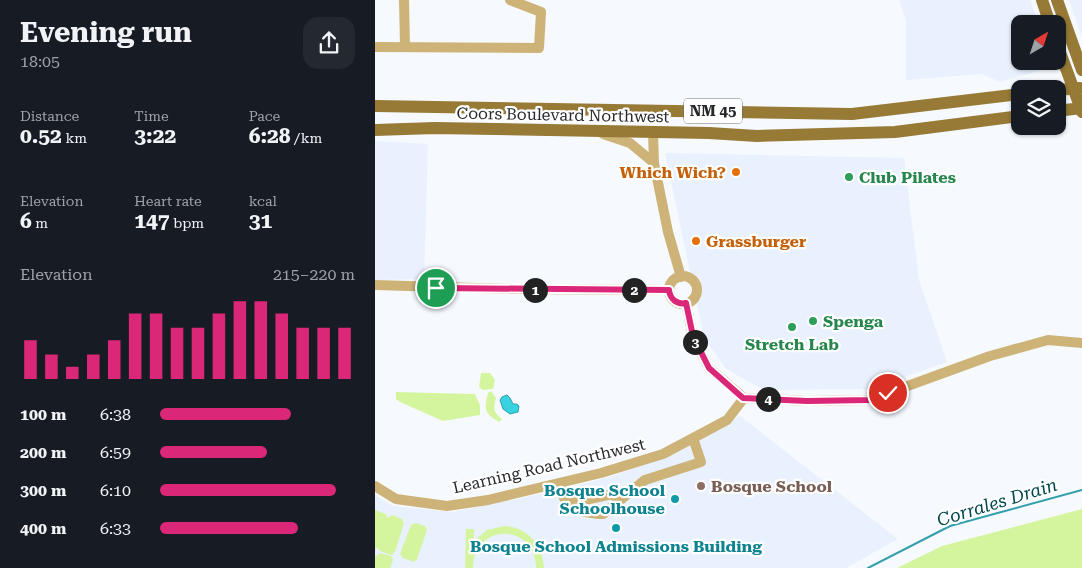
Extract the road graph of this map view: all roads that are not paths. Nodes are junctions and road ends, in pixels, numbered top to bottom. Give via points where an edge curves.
1 (405, 0) edge
2 (510, 0) edge
3 (1042, 0) edge
4 (1057, 0) edge
5 (1047, 15) edge
6 (375, 47) edge
7 (405, 47) junction
8 (1066, 63) edge
9 (1082, 70) edge
10 (1078, 88) edge
11 (1011, 95) edge
12 (375, 106) edge
13 (1081, 109) edge
14 (1066, 110) edge
15 (1011, 117) edge
16 (375, 130) edge
17 (597, 132) junction
18 (653, 133) junction
19 (654, 163) junction
20 (681, 276) junction
21 (375, 285) edge
22 (669, 290) junction
23 (686, 303) junction
24 (1082, 343) edge
25 (743, 398) junction
26 (693, 438) junction
27 (559, 483) junction
28 (375, 486) edge
29 (619, 501) junction
30 (567, 504) junction

1 - 7 street
2 - 7 street via 541,12 539,48
3 - 5 main road
4 - 9 main road
6 - 7 street
8 - 10 main road
10 - 13 main road
11 - 12 main road, Coors Boulevard Northwest / NM 45 via 852,114
13 - 14 main road
15 - 18 main road, Coors Boulevard Northwest / NM 45 via 895,132 757,136
16 - 17 main road, Coors Boulevard Northwest / NM 45 via 435,128
17 - 18 main road, Coors Boulevard Northwest / NM 45
17 - 19 street via 630,143
18 - 19 street
19 - 20 street via 667,232
20 - 22 street via 672,281
20 - 23 street via 690,278 696,286 693,298
21 - 22 street
22 - 23 street via 673,300
23 - 25 street via 693,336 709,368
24 - 25 street via 1048,340 990,356 869,400
25 - 26 street, Learning Road Northwest via 727,420
26 - 27 street, Learning Road Northwest via 663,454
26 - 29 street via 701,462 645,480
27 - 28 street, Learning Road Northwest via 447,506 397,499
27 - 30 street
29 - 30 street via 612,494
29 - 30 street via 603,514

